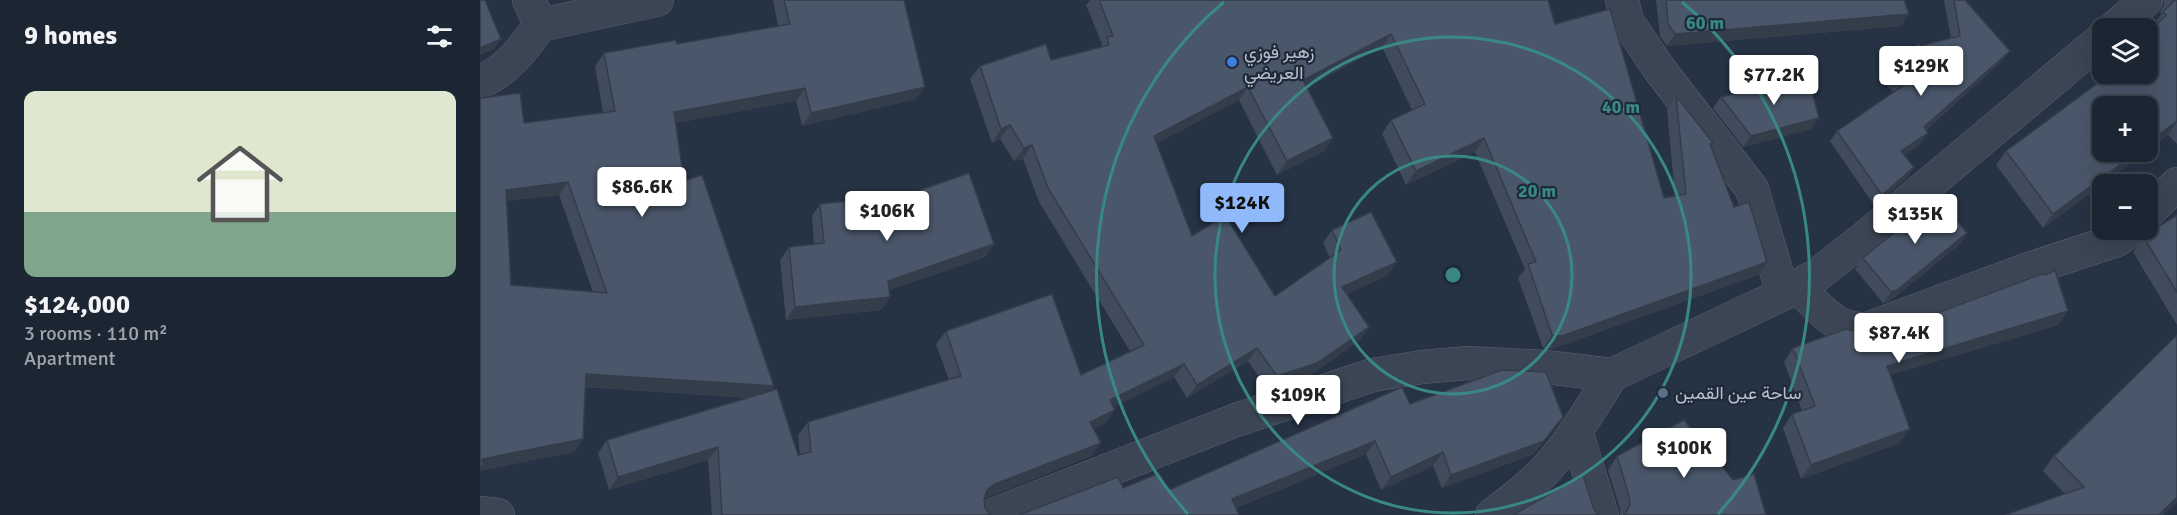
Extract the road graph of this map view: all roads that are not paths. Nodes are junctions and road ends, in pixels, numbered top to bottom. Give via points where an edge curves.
1 (657, 0) edge
2 (1622, 0) edge
3 (2146, 0) edge
4 (535, 12) edge
5 (2125, 18) edge
6 (2092, 47) edge
7 (480, 82) edge
8 (2177, 184) edge
9 (2158, 202) edge
10 (2117, 240) edge
11 (1791, 291) junction
12 (1612, 375) junction
13 (1576, 431) junction
14 (480, 513) edge
15 (498, 515) edge
16 (993, 515) edge
17 (1492, 515) edge
18 (1602, 515) edge

1 - 4 street
2 - 11 street via 1627,21 1640,40 1752,189
3 - 5 street
4 - 7 street via 522,51
6 - 11 street via 1839,259
8 - 9 street
10 - 11 street via 1867,329 1839,326
11 - 12 street
12 - 13 street
12 - 16 street via 1468,363 1373,375 1236,420
13 - 17 street via 1548,467
13 - 18 street
14 - 15 street

